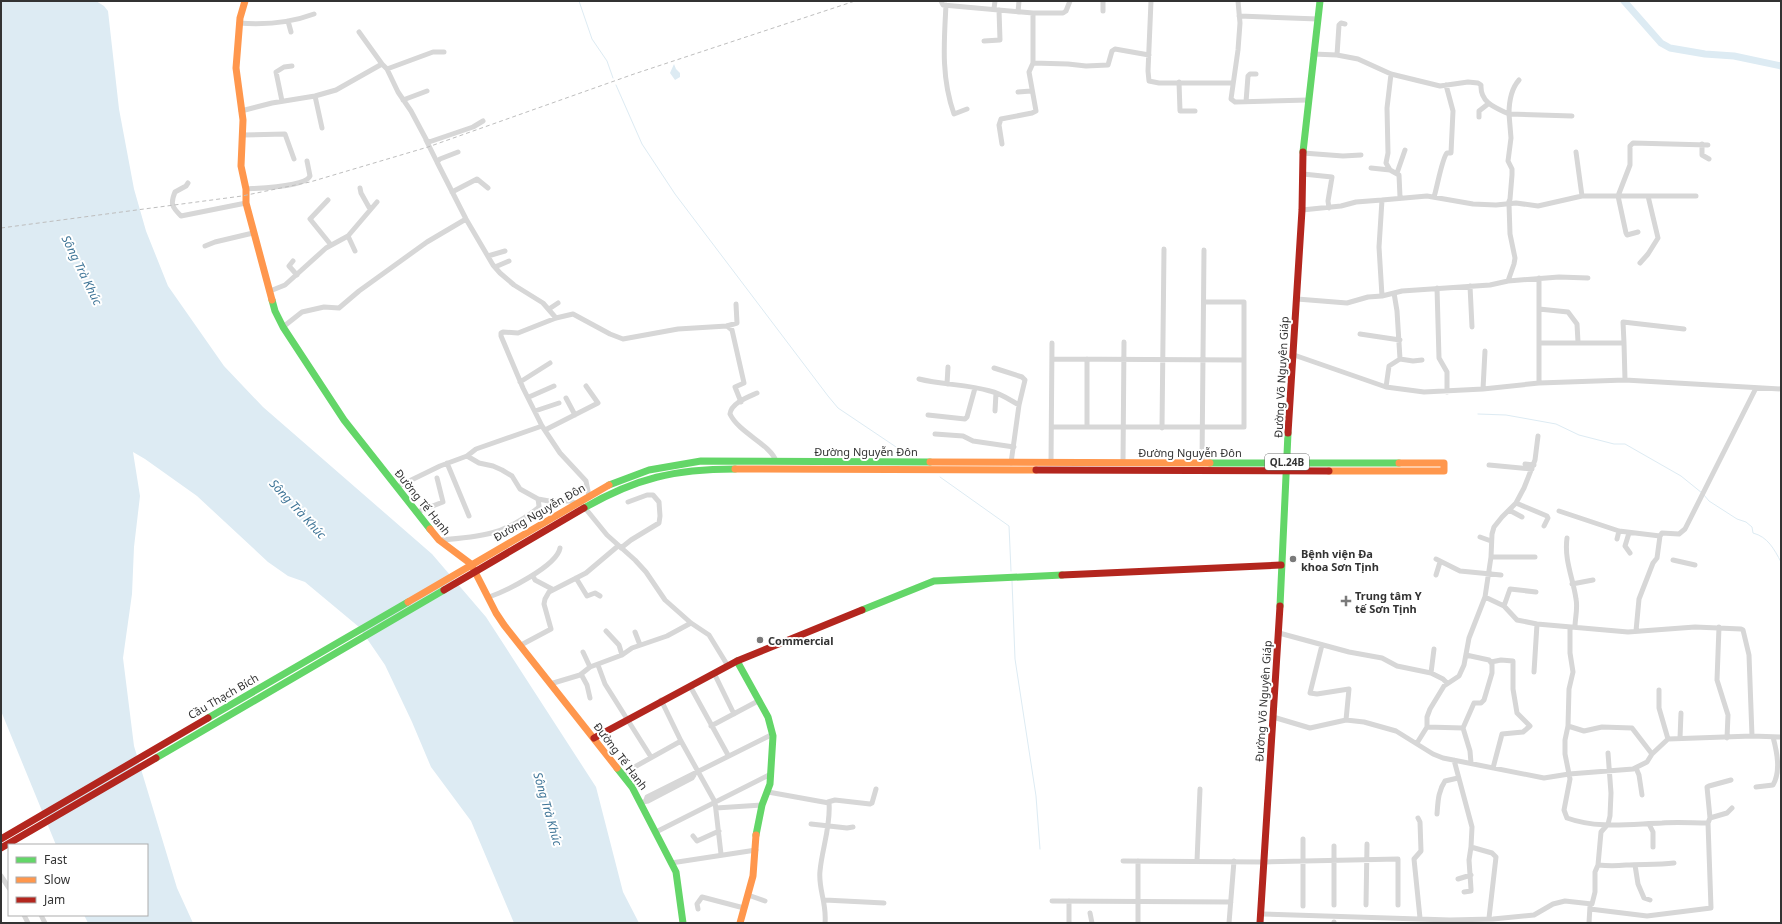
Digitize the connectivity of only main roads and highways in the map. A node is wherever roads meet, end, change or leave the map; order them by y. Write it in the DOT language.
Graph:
graph roads {
  1 [pos="245,1"];
  2 [pos="1320,1"];
  3 [pos="1202,463"];
  4 [pos="1287,463"];
  5 [pos="883,466"];
  6 [pos="1123,467"];
  7 [pos="1202,471"];
  8 [pos="1286,471"];
  9 [pos="576,504"];
  10 [pos="582,509"];
  11 [pos="1281,565"];
  12 [pos="473,568"];
  13 [pos="457,577"];
  14 [pos="737,661"];
  15 [pos="594,738"];
  16 [pos="2,838"];
  17 [pos="4,846"];
  18 [pos="683,923"];
  19 [pos="740,923"];
  20 [pos="1260,923"];
  1 -- 12 [label="main road, Đường Tế Hanh"];
  2 -- 4 [label="main road, Đường Võ Nguyên Giáp / QL.24B"];
  3 -- 4 [label="main road, Đường Nguyễn Đôn"];
  3 -- 6 [label="main road, Đường Nguyễn Đôn"];
  3 -- 7 [label="main road"];
  4 -- 8 [label="main road, Đường Võ Nguyên Giáp / QL.24B"];
  4 -- 8 [label="main road, Đường Nguyễn Đôn"];
  5 -- 6 [label="main road, Đường Nguyễn Đôn"];
  5 -- 9 [label="main road, Đường Nguyễn Đôn"];
  5 -- 10 [label="main road, Đường Nguyễn Đôn"];
  6 -- 7 [label="main road, Đường Nguyễn Đôn"];
  7 -- 8 [label="main road, Đường Nguyễn Đôn"];
  8 -- 11 [label="main road, Đường Võ Nguyên Giáp / QL.24B"];
  9 -- 10 [label="main road"];
  9 -- 12 [label="main road, Đường Nguyễn Đôn"];
  10 -- 12 [label="main road, Đường Nguyễn Đôn"];
  11 -- 14 [label="main road"];
  11 -- 20 [label="main road, Đường Võ Nguyên Giáp / QL.24B"];
  12 -- 13 [label="main road"];
  12 -- 15 [label="main road, Đường Tế Hanh"];
  13 -- 16 [label="main road, Cầu Thạch Bích"];
  13 -- 17 [label="main road, Cầu Thạch Bích"];
  14 -- 15 [label="main road"];
  14 -- 19 [label="main road"];
  15 -- 18 [label="main road, Đường Tế Hanh"];
}
